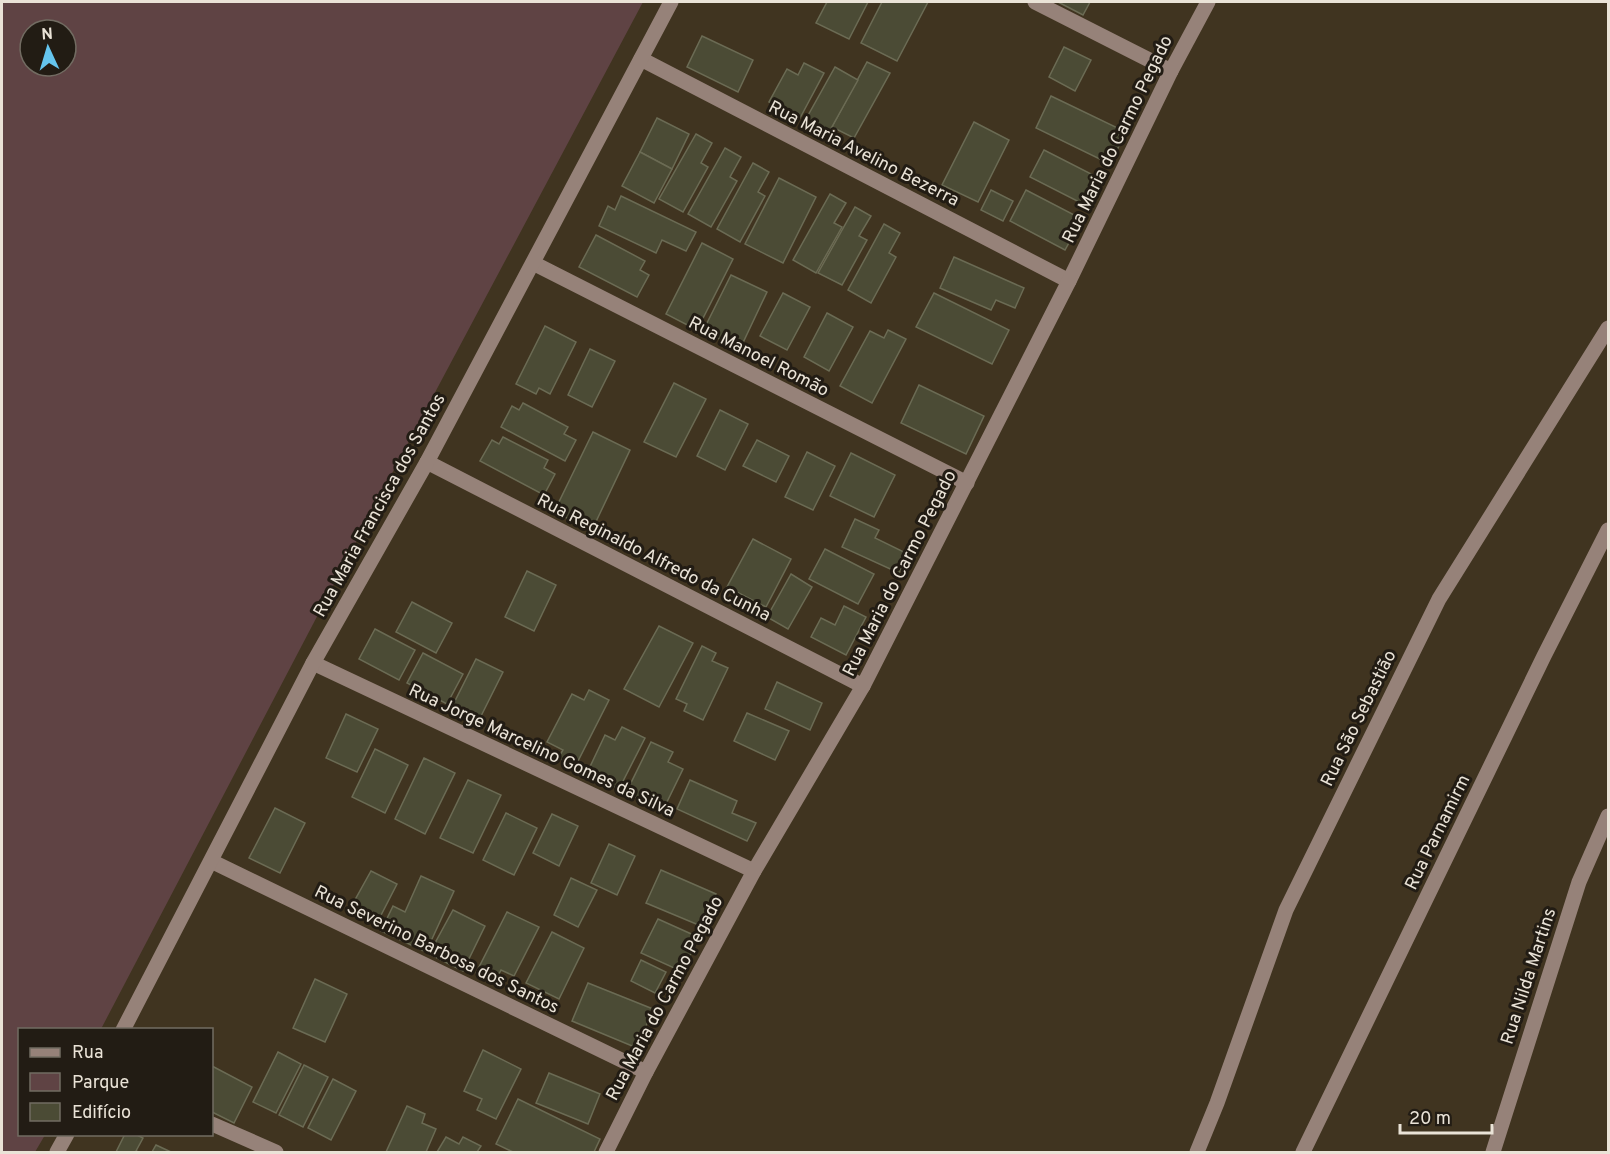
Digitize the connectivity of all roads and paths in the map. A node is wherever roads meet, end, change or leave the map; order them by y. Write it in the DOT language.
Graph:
graph roads {
  1 [pos="671,2"];
  2 [pos="1035,2"];
  3 [pos="1208,2"];
  4 [pos="640,59"];
  5 [pos="1171,71"];
  6 [pos="532,263"];
  7 [pos="1069,281"];
  8 [pos="1608,328"];
  9 [pos="427,462"];
  10 [pos="967,483"];
  11 [pos="1608,530"];
  12 [pos="313,663"];
  13 [pos="863,686"];
  14 [pos="1608,816"];
  15 [pos="211,861"];
  16 [pos="754,871"];
  17 [pos="124,1028"];
  18 [pos="646,1072"];
  19 [pos="213,1124"];
  20 [pos="66,1136"];
  21 [pos="57,1152"];
  22 [pos="276,1152"];
  23 [pos="606,1152"];
  24 [pos="1197,1152"];
  25 [pos="1303,1152"];
  26 [pos="1493,1152"];
  1 -- 4 [label="street, Rua Maria Francisca dos Santos"];
  2 -- 5 [label="street"];
  3 -- 5 [label="street, Rua Maria do Carmo Pegado"];
  4 -- 6 [label="street, Rua Maria Francisca dos Santos"];
  4 -- 7 [label="street, Rua Maria Avelino Bezerra"];
  5 -- 7 [label="street, Rua Maria do Carmo Pegado"];
  6 -- 9 [label="street, Rua Maria Francisca dos Santos"];
  6 -- 10 [label="street, Rua Manoel Romão"];
  7 -- 10 [label="street, Rua Maria do Carmo Pegado"];
  8 -- 24 [label="street, Rua São Sebastião"];
  9 -- 12 [label="street, Rua Maria Francisca dos Santos"];
  9 -- 13 [label="street, Rua Reginaldo Alfredo da Cunha"];
  10 -- 13 [label="street, Rua Maria do Carmo Pegado"];
  11 -- 25 [label="street, Rua Parnamirm"];
  12 -- 15 [label="street, Rua Maria Francisca dos Santos"];
  12 -- 16 [label="street, Rua Jorge Marcelino Gomes da Silva"];
  13 -- 16 [label="street, Rua Maria do Carmo Pegado"];
  14 -- 26 [label="street, Rua Nilda Martins"];
  15 -- 17 [label="street, Rua Maria Francisca dos Santos"];
  15 -- 18 [label="street, Rua Severino Barbosa dos Santos"];
  16 -- 18 [label="street, Rua Maria do Carmo Pegado"];
  18 -- 23 [label="street, Rua Maria do Carmo Pegado"];
  19 -- 22 [label="street"];
  20 -- 21 [label="street"];
}
